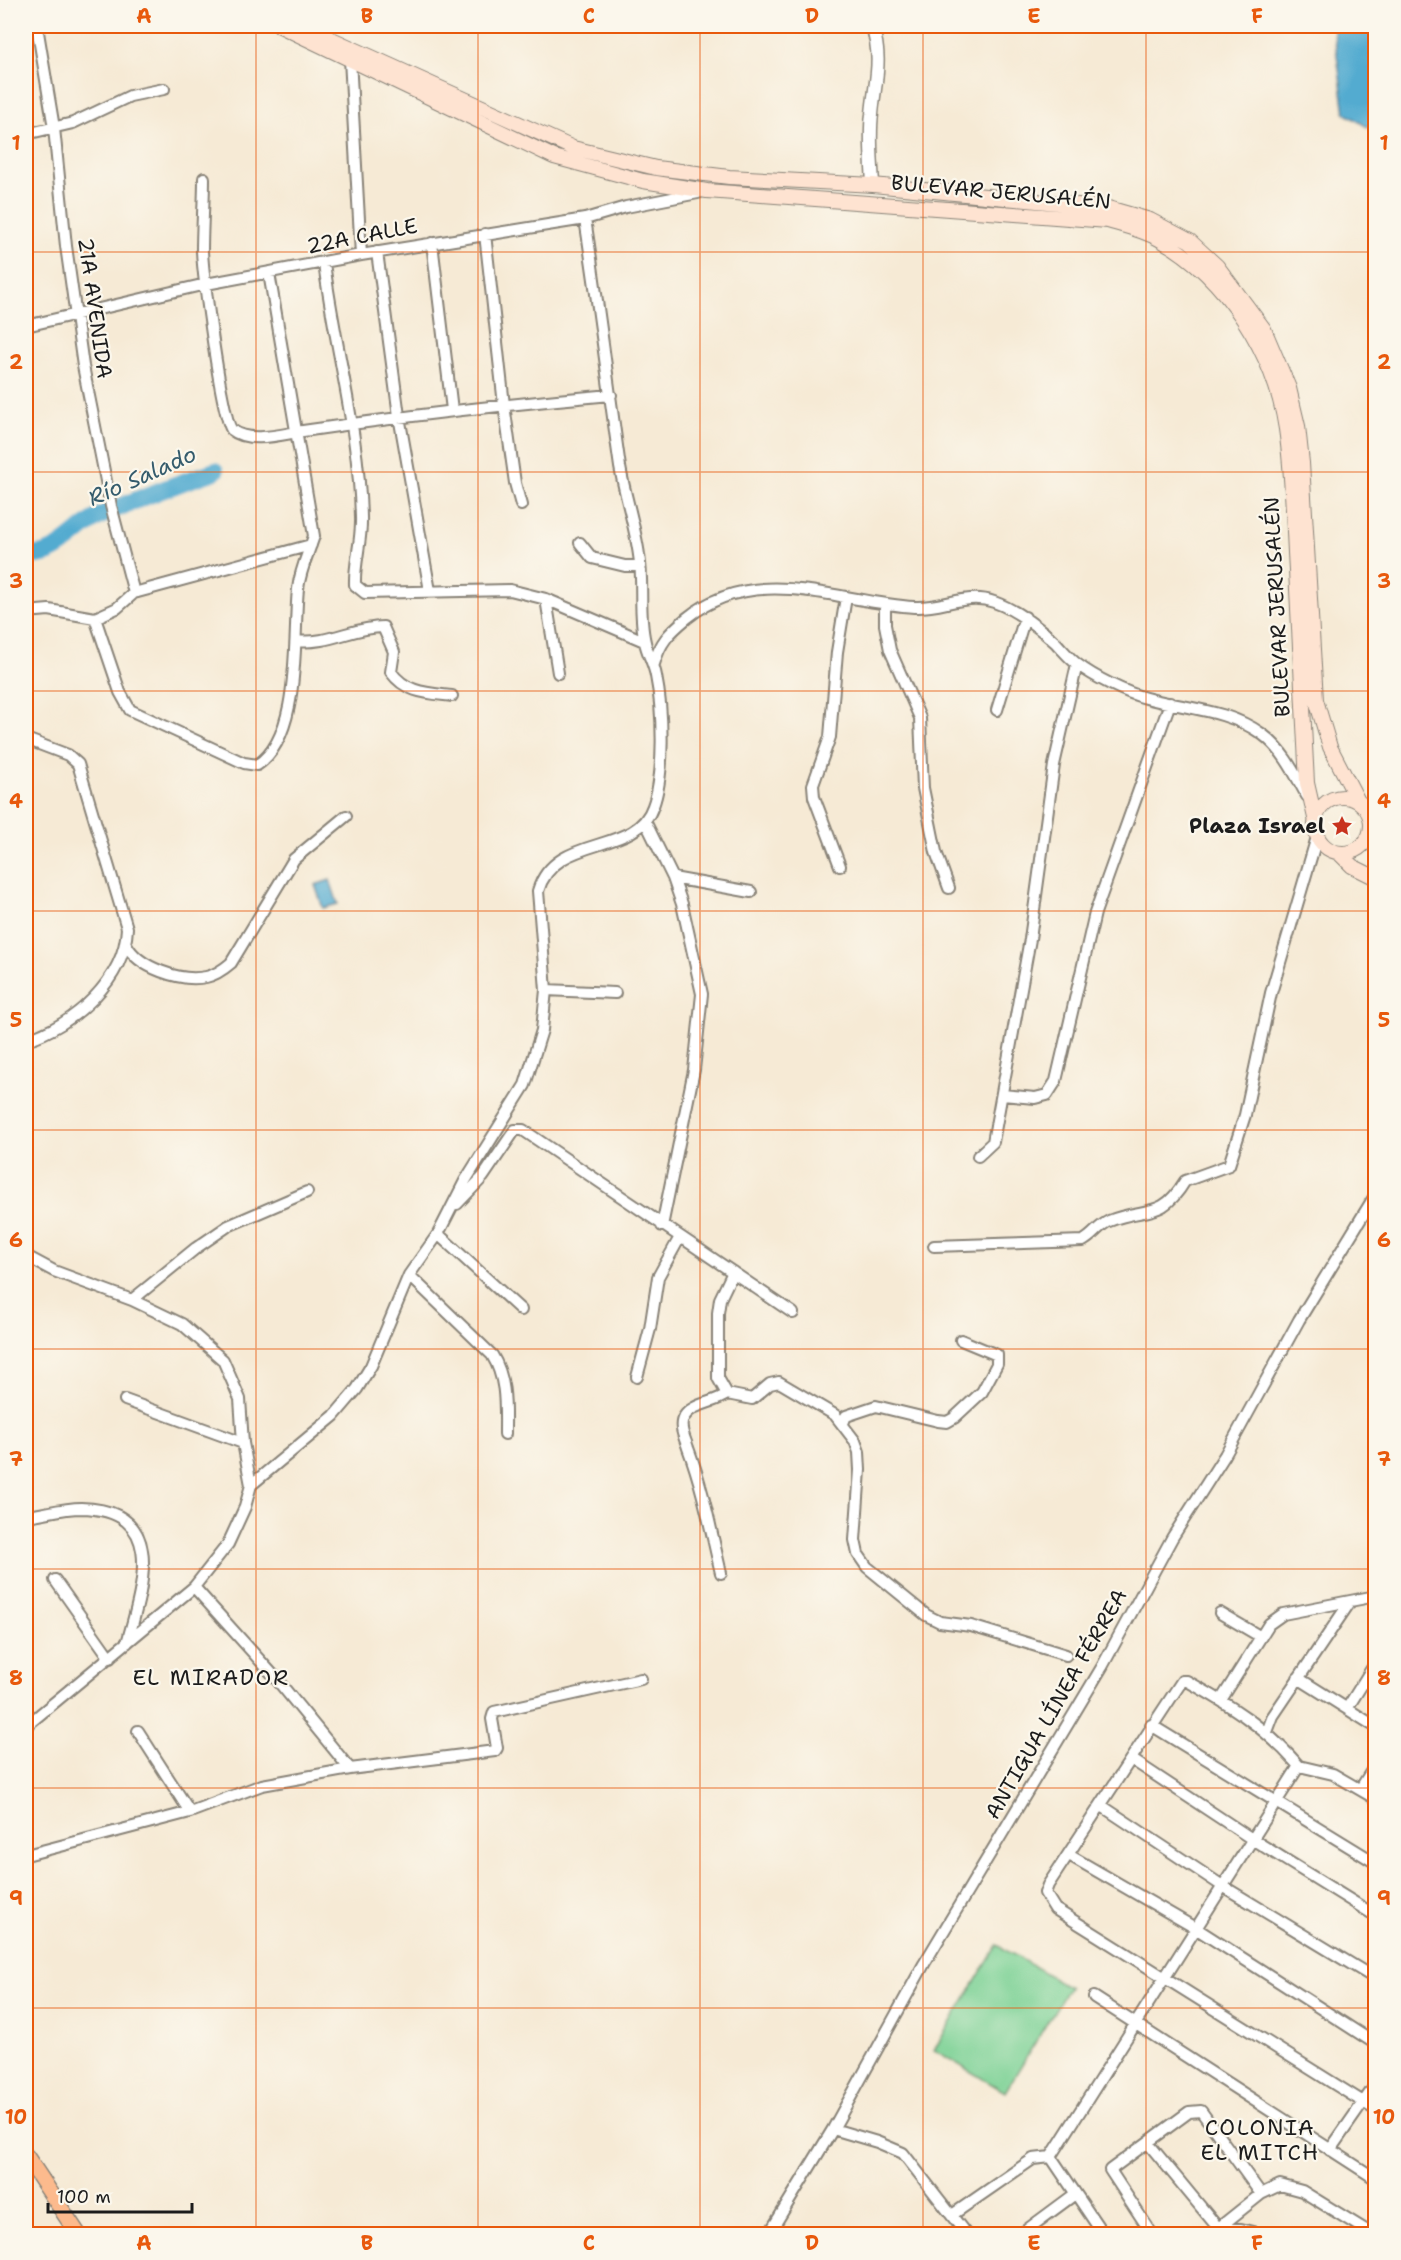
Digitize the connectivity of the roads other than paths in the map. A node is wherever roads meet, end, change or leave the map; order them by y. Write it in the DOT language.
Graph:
graph roads {
  1 [pos="38,26"];
  2 [pos="280,26"];
  3 [pos="303,26"];
  4 [pos="872,26"];
  5 [pos="350,59"];
  6 [pos="164,89"];
  7 [pos="54,128"];
  8 [pos="26,134"];
  9 [pos="204,178"];
  10 [pos="873,185"];
  11 [pos="707,191"];
  12 [pos="585,219"];
  13 [pos="485,234"];
  14 [pos="432,243"];
  15 [pos="377,252"];
  16 [pos="362,255"];
  17 [pos="324,263"];
  18 [pos="269,273"];
  19 [pos="206,284"];
  20 [pos="76,316"];
  21 [pos="26,326"];
  22 [pos="611,395"];
  23 [pos="504,405"];
  24 [pos="452,410"];
  25 [pos="399,416"];
  26 [pos="353,423"];
  27 [pos="297,432"];
  28 [pos="521,505"];
  29 [pos="580,543"];
  30 [pos="311,545"];
  31 [pos="640,566"];
  32 [pos="430,591"];
  33 [pos="134,593"];
  34 [pos="846,597"];
  35 [pos="546,599"];
  36 [pos="885,605"];
  37 [pos="26,612"];
  38 [pos="1025,617"];
  39 [pos="95,618"];
  40 [pos="297,641"];
  41 [pos="645,641"];
  42 [pos="1077,664"];
  43 [pos="654,665"];
  44 [pos="558,673"];
  45 [pos="452,696"];
  46 [pos="1170,703"];
  47 [pos="997,710"];
  48 [pos="26,736"];
  49 [pos="1309,799"];
  50 [pos="1358,801"];
  51 [pos="346,816"];
  52 [pos="1315,818"];
  53 [pos="645,821"];
  54 [pos="1373,826"];
  55 [pos="1317,837"];
  56 [pos="1339,853"];
  57 [pos="840,866"];
  58 [pos="673,878"];
  59 [pos="1376,878"];
  60 [pos="949,888"];
  61 [pos="750,892"];
  62 [pos="126,944"];
  63 [pos="546,990"];
  64 [pos="615,993"];
  65 [pos="26,1040"];
  66 [pos="1002,1095"];
  67 [pos="978,1156"];
  68 [pos="307,1192"];
  69 [pos="1376,1194"];
  70 [pos="447,1216"];
  71 [pos="662,1226"];
  72 [pos="438,1234"];
  73 [pos="680,1237"];
  74 [pos="934,1246"];
  75 [pos="26,1257"];
  76 [pos="733,1272"];
  77 [pos="410,1275"];
  78 [pos="132,1300"];
  79 [pos="521,1310"];
  80 [pos="793,1313"];
  81 [pos="961,1340"];
  82 [pos="637,1377"];
  83 [pos="727,1394"];
  84 [pos="125,1400"];
  85 [pos="843,1423"];
  86 [pos="505,1434"];
  87 [pos="243,1443"];
  88 [pos="251,1485"];
  89 [pos="26,1516"];
  90 [pos="721,1573"];
  91 [pos="55,1580"];
  92 [pos="194,1587"];
  93 [pos="1376,1596"];
  94 [pos="1350,1602"];
  95 [pos="1220,1613"];
  96 [pos="1261,1637"];
  97 [pos="127,1643"];
  98 [pos="1066,1655"];
  99 [pos="110,1658"];
  100 [pos="1376,1662"];
  101 [pos="1299,1678"];
  102 [pos="641,1679"];
  103 [pos="1221,1700"];
  104 [pos="1347,1707"];
  105 [pos="1151,1725"];
  106 [pos="26,1726"];
  107 [pos="1376,1727"];
  108 [pos="138,1731"];
  109 [pos="1267,1732"];
  110 [pos="1131,1759"];
  111 [pos="1376,1764"];
  112 [pos="1299,1766"];
  113 [pos="350,1769"];
  114 [pos="1360,1788"];
  115 [pos="1376,1799"];
  116 [pos="1276,1801"];
  117 [pos="1102,1806"];
  118 [pos="190,1812"];
  119 [pos="1252,1839"];
  120 [pos="30,1854"];
  121 [pos="1069,1855"];
  122 [pos="1376,1863"];
  123 [pos="1221,1885"];
  124 [pos="1376,1916"];
  125 [pos="1197,1929"];
  126 [pos="1163,1979"];
  127 [pos="1376,1979"];
  128 [pos="1094,1997"];
  129 [pos="1136,2025"];
  130 [pos="1376,2044"];
  131 [pos="1376,2085"];
  132 [pos="1364,2103"];
  133 [pos="1376,2110"];
  134 [pos="833,2129"];
  135 [pos="1148,2143"];
  136 [pos="1330,2150"];
  137 [pos="26,2156"];
  138 [pos="1051,2157"];
  139 [pos="26,2173"];
  140 [pos="1376,2179"];
  141 [pos="1075,2194"];
  142 [pos="1261,2194"];
  143 [pos="951,2215"];
  144 [pos="1215,2232"];
  145 [pos="66,2235"];
  146 [pos="78,2235"];
  147 [pos="769,2235"];
  148 [pos="966,2235"];
  149 [pos="1021,2235"];
  150 [pos="1103,2235"];
  151 [pos="1152,2235"];
  152 [pos="1260,2235"];
  153 [pos="1372,2235"];
  1 -- 7 [label="street, 21A AVENIDA"];
  2 -- 5 [label="main road, BULEVAR JERUSALÉN"];
  3 -- 10 [label="main road, BULEVAR JERUSALÉN"];
  4 -- 10 [label="street"];
  5 -- 11 [label="main road, BULEVAR JERUSALÉN"];
  5 -- 16 [label="street"];
  6 -- 7 [label="street"];
  7 -- 8 [label="street"];
  7 -- 20 [label="street, 21A AVENIDA"];
  9 -- 19 [label="street"];
  10 -- 50 [label="main road, BULEVAR JERUSALÉN"];
  11 -- 12 [label="street, 22A CALLE"];
  11 -- 49 [label="main road, BULEVAR JERUSALÉN"];
  12 -- 13 [label="street, 22A CALLE"];
  12 -- 22 [label="street"];
  13 -- 14 [label="street, 22A CALLE"];
  13 -- 23 [label="street"];
  14 -- 15 [label="street, 22A CALLE"];
  14 -- 24 [label="street"];
  15 -- 16 [label="street, 22A CALLE"];
  15 -- 25 [label="street"];
  16 -- 17 [label="street, 22A CALLE"];
  17 -- 18 [label="street, 22A CALLE"];
  17 -- 26 [label="street"];
  18 -- 19 [label="street, 22A CALLE"];
  18 -- 27 [label="street"];
  19 -- 20 [label="street, 22A CALLE"];
  19 -- 27 [label="street"];
  20 -- 21 [label="street, 22A CALLE"];
  20 -- 33 [label="street, 21A AVENIDA"];
  22 -- 23 [label="street"];
  22 -- 31 [label="street"];
  23 -- 24 [label="street"];
  23 -- 28 [label="street"];
  24 -- 25 [label="street"];
  25 -- 26 [label="street"];
  25 -- 32 [label="street"];
  26 -- 27 [label="street"];
  26 -- 32 [label="street"];
  27 -- 30 [label="street"];
  29 -- 31 [label="street"];
  30 -- 33 [label="street"];
  30 -- 40 [label="street"];
  31 -- 41 [label="street"];
  32 -- 35 [label="street"];
  33 -- 39 [label="street"];
  34 -- 36 [label="street"];
  34 -- 43 [label="street"];
  34 -- 57 [label="street"];
  35 -- 41 [label="street"];
  35 -- 44 [label="street"];
  36 -- 38 [label="street"];
  36 -- 60 [label="street"];
  37 -- 39 [label="street"];
  38 -- 42 [label="street"];
  38 -- 47 [label="street"];
  39 -- 40 [label="street"];
  40 -- 45 [label="street"];
  41 -- 43 [label="street"];
  42 -- 46 [label="street"];
  42 -- 66 [label="street"];
  43 -- 53 [label="street"];
  46 -- 49 [label="street"];
  46 -- 66 [label="street"];
  48 -- 62 [label="street"];
  49 -- 52 [label="main road, BULEVAR JERUSALÉN"];
  50 -- 52 [label="main road"];
  50 -- 54 [label="main road"];
  51 -- 62 [label="street"];
  52 -- 55 [label="main road"];
  53 -- 58 [label="street"];
  53 -- 63 [label="street"];
  54 -- 56 [label="main road"];
  55 -- 56 [label="main road"];
  55 -- 74 [label="street"];
  56 -- 59 [label="main road"];
  58 -- 61 [label="street"];
  58 -- 71 [label="street"];
  62 -- 65 [label="street"];
  63 -- 64 [label="street"];
  63 -- 70 [label="street"];
  66 -- 67 [label="street"];
  68 -- 78 [label="street"];
  69 -- 134 [label="street, ANTIGUA LÍNEA FÉRREA"];
  70 -- 71 [label="street"];
  70 -- 72 [label="street"];
  71 -- 73 [label="street"];
  72 -- 77 [label="street"];
  72 -- 79 [label="street"];
  73 -- 76 [label="street"];
  73 -- 82 [label="street"];
  75 -- 78 [label="street"];
  76 -- 80 [label="street"];
  76 -- 83 [label="street"];
  77 -- 86 [label="street"];
  77 -- 88 [label="street"];
  78 -- 87 [label="street"];
  81 -- 85 [label="street"];
  83 -- 85 [label="street"];
  83 -- 90 [label="street"];
  84 -- 87 [label="street"];
  85 -- 98 [label="street"];
  87 -- 88 [label="street"];
  88 -- 92 [label="street"];
  89 -- 97 [label="street"];
  91 -- 99 [label="street"];
  92 -- 97 [label="street"];
  92 -- 113 [label="street"];
  93 -- 94 [label="street"];
  94 -- 96 [label="street"];
  94 -- 101 [label="street"];
  95 -- 96 [label="street"];
  96 -- 103 [label="street"];
  97 -- 99 [label="street"];
  99 -- 106 [label="street"];
  100 -- 104 [label="street"];
  101 -- 104 [label="street"];
  101 -- 109 [label="street"];
  102 -- 113 [label="street"];
  103 -- 105 [label="street"];
  103 -- 109 [label="street"];
  104 -- 107 [label="street"];
  105 -- 110 [label="street"];
  105 -- 116 [label="street"];
  108 -- 118 [label="street"];
  109 -- 112 [label="street"];
  110 -- 117 [label="street"];
  110 -- 119 [label="street"];
  111 -- 114 [label="street"];
  112 -- 114 [label="street"];
  112 -- 116 [label="street"];
  113 -- 118 [label="street"];
  114 -- 115 [label="street"];
  116 -- 119 [label="street"];
  116 -- 122 [label="street"];
  117 -- 121 [label="street"];
  117 -- 123 [label="street"];
  118 -- 120 [label="street"];
  119 -- 123 [label="street"];
  119 -- 124 [label="street"];
  121 -- 125 [label="street"];
  121 -- 126 [label="street"];
  123 -- 125 [label="street"];
  123 -- 127 [label="street"];
  125 -- 126 [label="street"];
  125 -- 130 [label="street"];
  126 -- 129 [label="street"];
  126 -- 132 [label="street"];
  128 -- 129 [label="street"];
  129 -- 136 [label="street"];
  129 -- 138 [label="street"];
  131 -- 132 [label="street"];
  132 -- 133 [label="street"];
  132 -- 136 [label="street"];
  134 -- 143 [label="street"];
  134 -- 147 [label="street, ANTIGUA LÍNEA FÉRREA"];
  135 -- 142 [label="street"];
  135 -- 144 [label="street"];
  135 -- 151 [label="street"];
  136 -- 140 [label="street"];
  137 -- 146 [label="main road"];
  138 -- 141 [label="street"];
  138 -- 143 [label="street"];
  139 -- 145 [label="main road"];
  141 -- 149 [label="street"];
  141 -- 150 [label="street"];
  142 -- 144 [label="street"];
  142 -- 153 [label="street"];
  143 -- 148 [label="street"];
  144 -- 152 [label="street"];
}
